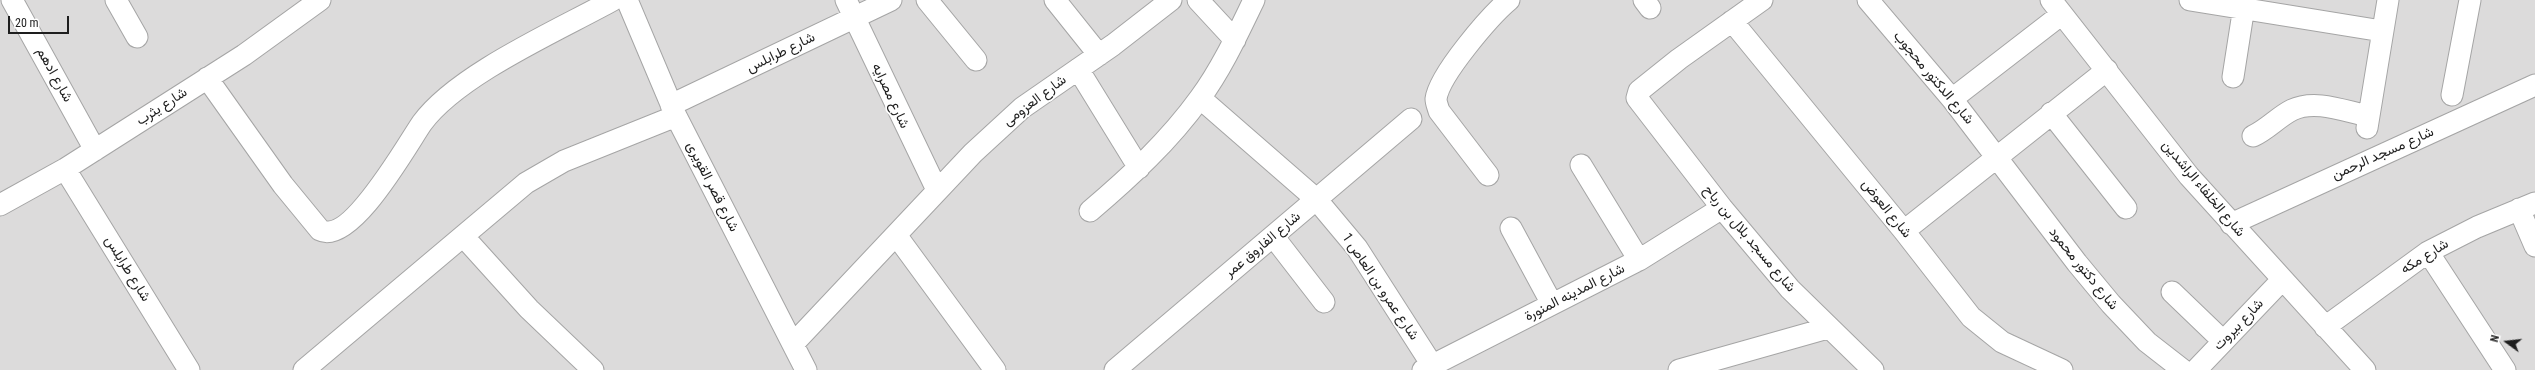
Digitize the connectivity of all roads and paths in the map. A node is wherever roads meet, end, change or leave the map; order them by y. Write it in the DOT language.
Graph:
graph roads {
  1 [pos="12,0"];
  2 [pos="116,0"];
  3 [pos="320,0"];
  4 [pos="624,0"];
  5 [pos="891,0"];
  6 [pos="927,0"];
  7 [pos="1055,0"];
  8 [pos="1171,0"];
  9 [pos="1198,0"];
  10 [pos="1254,0"];
  11 [pos="1509,0"];
  12 [pos="1762,0"];
  13 [pos="1868,0"];
  14 [pos="2190,0"];
  15 [pos="2388,0"];
  16 [pos="2470,0"];
  17 [pos="2244,4"];
  18 [pos="2056,7"];
  19 [pos="849,9"];
  20 [pos="1732,21"];
  21 [pos="2382,31"];
  22 [pos="137,37"];
  23 [pos="1235,40"];
  24 [pos="1099,55"];
  25 [pos="976,60"];
  26 [pos="1078,70"];
  27 [pos="2107,70"];
  28 [pos="2233,77"];
  29 [pos="207,78"];
  30 [pos="2535,85"];
  31 [pos="2452,95"];
  32 [pos="1200,98"];
  33 [pos="1952,99"];
  34 [pos="673,111"];
  35 [pos="2051,113"];
  36 [pos="1411,120"];
  37 [pos="2253,136"];
  38 [pos="95,150"];
  39 [pos="1996,156"];
  40 [pos="1581,165"];
  41 [pos="1139,168"];
  42 [pos="65,169"];
  43 [pos="1488,175"];
  44 [pos="937,190"];
  45 [pos="1316,199"];
  46 [pos="0,206"];
  47 [pos="2527,206"];
  48 [pos="1722,208"];
  49 [pos="2126,208"];
  50 [pos="1090,211"];
  51 [pos="2231,224"];
  52 [pos="1511,228"];
  53 [pos="1904,231"];
  54 [pos="896,234"];
  55 [pos="463,236"];
  56 [pos="1273,236"];
  57 [pos="2535,246"];
  58 [pos="2428,252"];
  59 [pos="1639,260"];
  60 [pos="2282,280"];
  61 [pos="2172,292"];
  62 [pos="1324,302"];
  63 [pos="1552,304"];
  64 [pos="2325,327"];
  65 [pos="1828,328"];
  66 [pos="2223,341"];
  67 [pos="793,344"];
  68 [pos="314,367"];
  69 [pos="1427,368"];
  70 [pos="189,370"];
  71 [pos="593,370"];
  72 [pos="806,370"];
  73 [pos="995,370"];
  74 [pos="1115,370"];
  75 [pos="1679,370"];
  76 [pos="1873,370"];
  77 [pos="2062,370"];
  78 [pos="2183,370"];
  79 [pos="2196,370"];
  80 [pos="2365,370"];
  81 [pos="2505,370"];
  1 -- 38 [label="street, شارع ادهم"];
  2 -- 22 [label="street"];
  3 -- 29 [label="street, شارع يثرب"];
  4 -- 29 [label="street"];
  4 -- 34 [label="street, شارع قصر القويرى"];
  5 -- 19 [label="street, شارع طرابلس"];
  6 -- 25 [label="street"];
  7 -- 24 [label="street"];
  8 -- 24 [label="street, شارع العزومى"];
  9 -- 23 [label="street"];
  10 -- 23 [label="street"];
  11 -- 43 [label="street"];
  12 -- 20 [label="street"];
  13 -- 33 [label="street, شارع الدكتور محجوب"];
  14 -- 17 [label="street"];
  15 -- 21 [label="street"];
  16 -- 31 [label="street"];
  17 -- 21 [label="street"];
  17 -- 28 [label="street"];
  18 -- 27 [label="street, شارع الخلفاء الراشدين"];
  18 -- 33 [label="street"];
  19 -- 34 [label="street, شارع طرابلس"];
  19 -- 44 [label="street, شارع مصرايه"];
  20 -- 48 [label="street, شارع مسجد بلال بن رباح"];
  20 -- 53 [label="street, شارع العوض"];
  21 -- 37 [label="street"];
  23 -- 32 [label="street"];
  24 -- 26 [label="street, شارع العزومى"];
  26 -- 41 [label="street"];
  26 -- 44 [label="street, شارع العزومى"];
  27 -- 35 [label="street"];
  27 -- 51 [label="street, شارع الخلفاء الراشدين"];
  29 -- 38 [label="street, شارع يثرب"];
  30 -- 51 [label="street, شارع مسجد الرحمن"];
  32 -- 41 [label="street"];
  32 -- 45 [label="street, شارع عمرو بن العاص 1"];
  33 -- 39 [label="street, شارع الدكتور محجوب"];
  34 -- 55 [label="street, شارع طرابلس"];
  34 -- 67 [label="street, شارع قصر القويرى"];
  35 -- 39 [label="street"];
  35 -- 49 [label="street"];
  36 -- 45 [label="street, شارع الفاروق عمر"];
  38 -- 42 [label="street, شارع يثرب"];
  39 -- 53 [label="street"];
  39 -- 78 [label="street, شارع دكتور محمود"];
  40 -- 59 [label="street"];
  41 -- 50 [label="street"];
  42 -- 46 [label="street, شارع يثرب"];
  42 -- 70 [label="street, شارع طرابلس"];
  44 -- 54 [label="street, شارع العزومى"];
  45 -- 56 [label="street, شارع الفاروق عمر"];
  45 -- 69 [label="street, شارع عمرو بن العاص 1"];
  47 -- 57 [label="street"];
  47 -- 58 [label="street, شارع مكه"];
  48 -- 59 [label="street, شارع المدينه المنورة"];
  48 -- 65 [label="street, شارع مسجد بلال بن رباح"];
  51 -- 60 [label="street, شارع الخلفاء الراشدين"];
  52 -- 63 [label="street"];
  53 -- 77 [label="street, شارع العوض"];
  54 -- 67 [label="street, شارع العزومى"];
  54 -- 73 [label="street"];
  55 -- 68 [label="street, شارع طرابلس"];
  55 -- 71 [label="street"];
  56 -- 62 [label="street"];
  56 -- 74 [label="street, شارع الفاروق عمر"];
  58 -- 64 [label="street, شارع مكه"];
  58 -- 81 [label="street"];
  59 -- 63 [label="street, شارع المدينه المنورة"];
  60 -- 64 [label="street, شارع الخلفاء الراشدين"];
  60 -- 66 [label="street, شارع بيروت"];
  61 -- 66 [label="street"];
  63 -- 69 [label="street, شارع المدينه المنورة"];
  64 -- 80 [label="street, شارع الخلفاء الراشدين"];
  65 -- 75 [label="street"];
  65 -- 76 [label="street, شارع مسجد بلال بن رباح"];
  66 -- 79 [label="street, شارع بيروت"];
  67 -- 72 [label="street, شارع قصر القويرى"];
}
